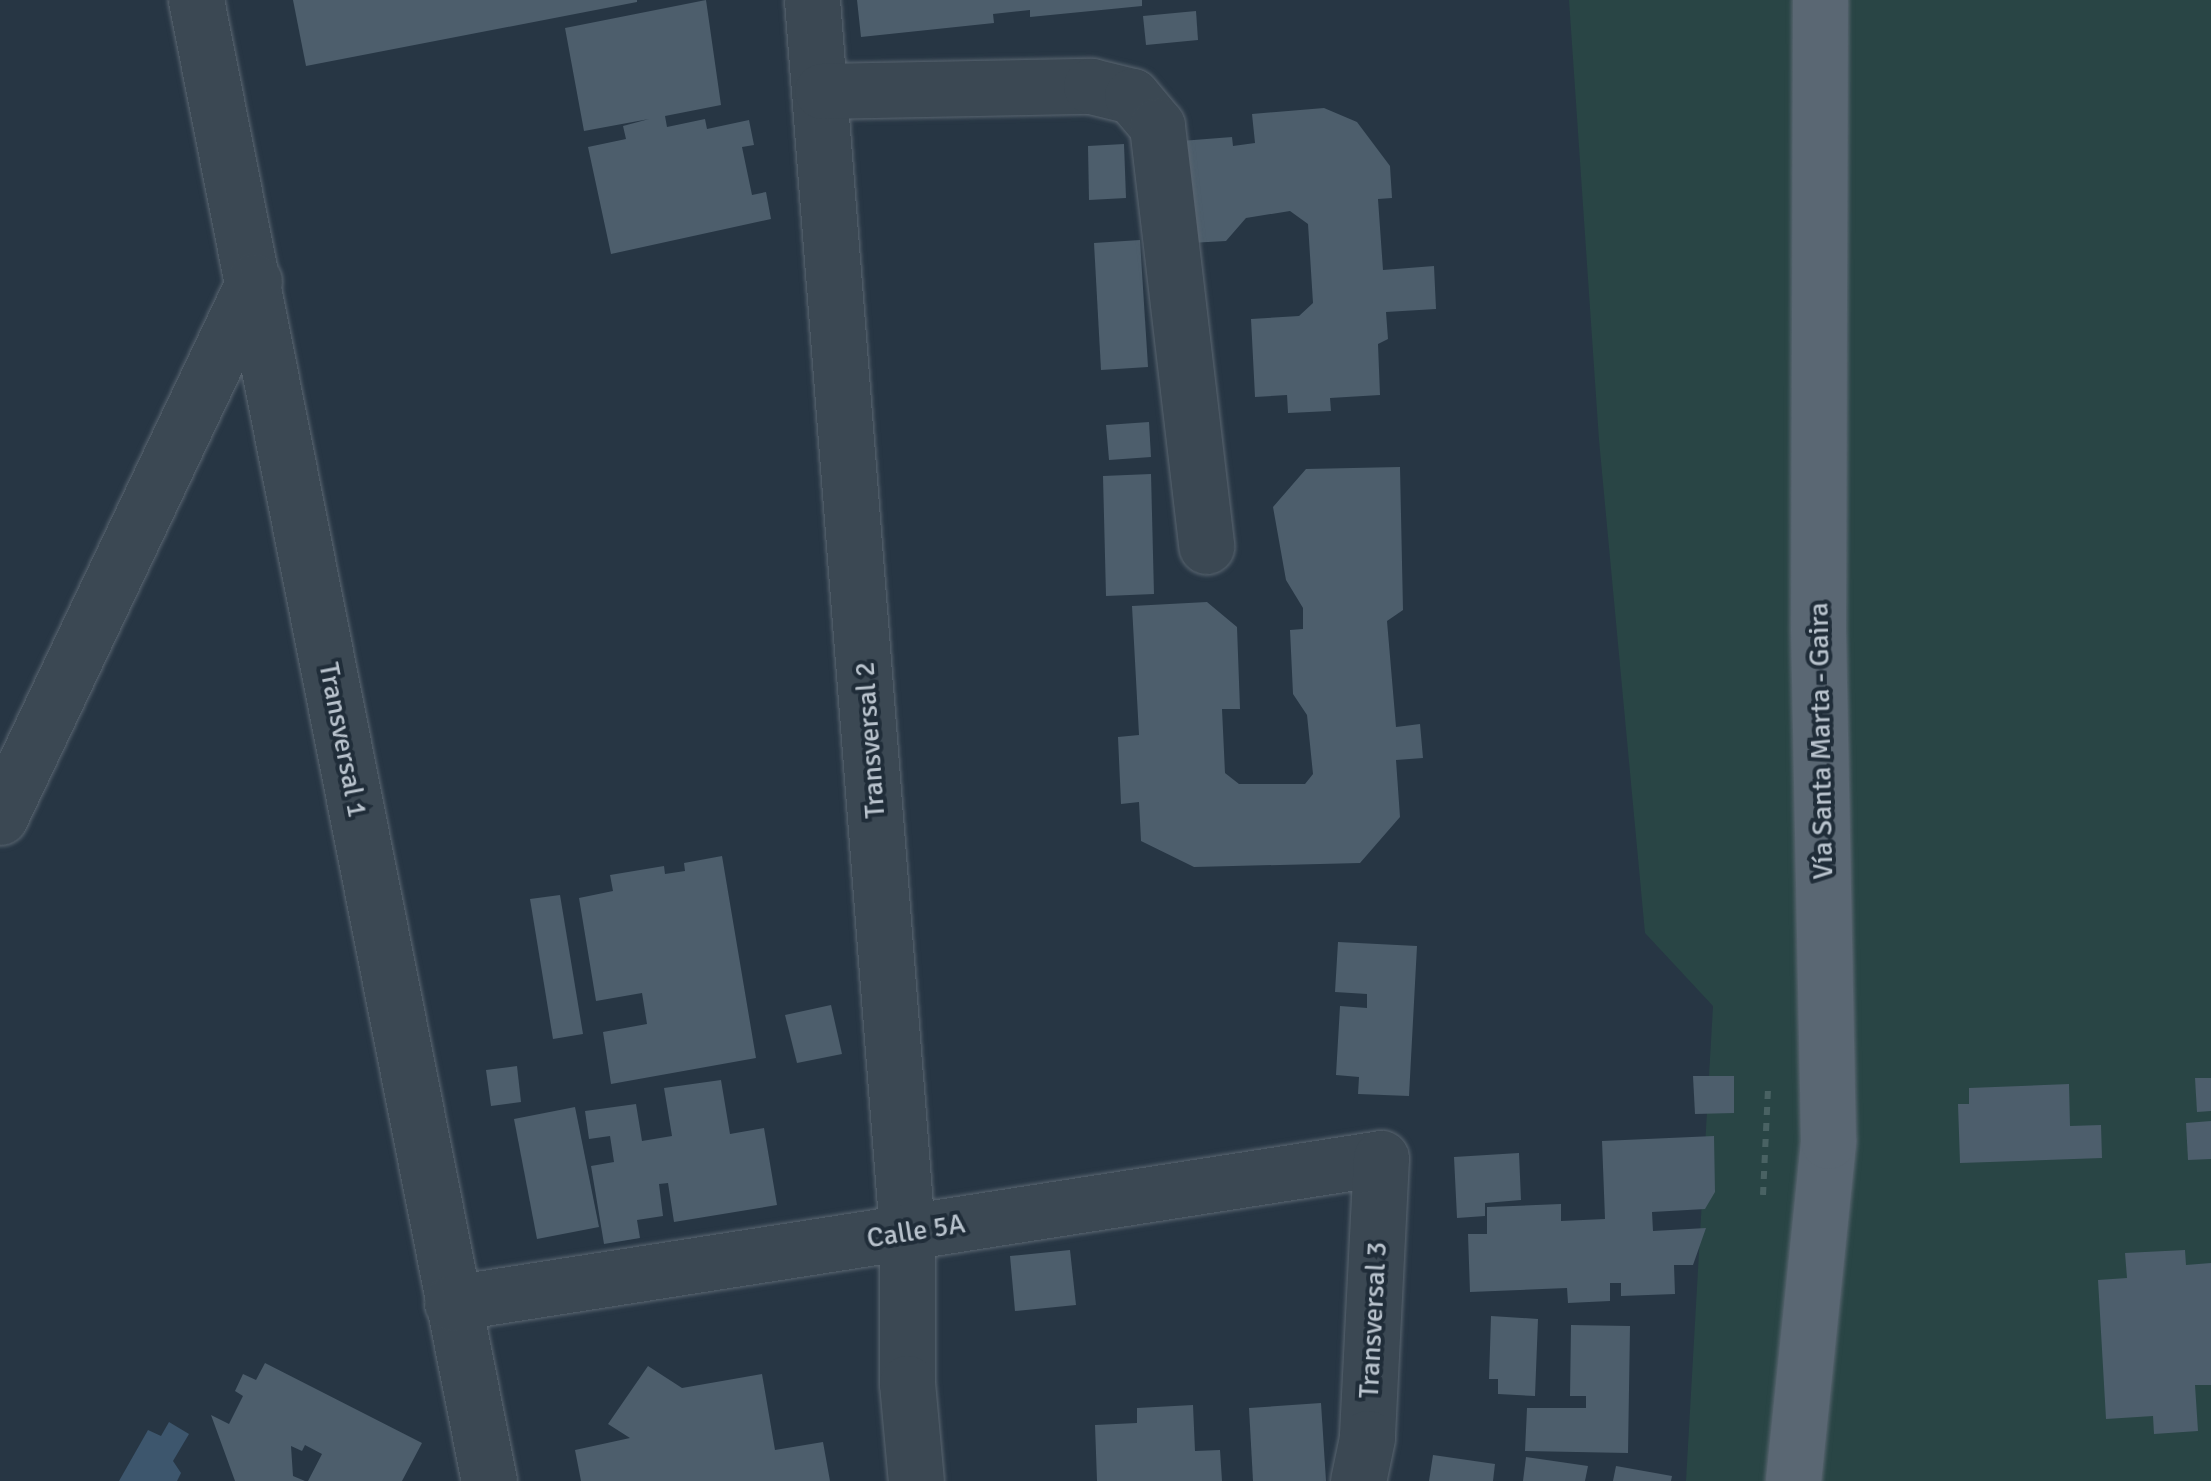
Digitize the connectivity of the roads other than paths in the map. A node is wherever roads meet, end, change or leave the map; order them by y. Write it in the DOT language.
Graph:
graph roads {
  1 [pos="196,0"];
  2 [pos="812,0"];
  3 [pos="1820,0"];
  4 [pos="822,91"];
  5 [pos="254,281"];
  6 [pos="1206,546"];
  7 [pos="0,817"];
  8 [pos="1381,1158"];
  9 [pos="906,1232"];
  10 [pos="452,1303"];
  11 [pos="489,1481"];
  12 [pos="916,1481"];
  13 [pos="1358,1481"];
  14 [pos="1793,1481"];
  1 -- 5 [label="street, Transversal 1"];
  2 -- 4 [label="street, Transversal 2"];
  3 -- 14 [label="main road, Vía Santa Marta - Gaira"];
  4 -- 6 [label="street"];
  4 -- 9 [label="street, Transversal 2"];
  5 -- 7 [label="street"];
  5 -- 10 [label="street, Transversal 1"];
  8 -- 9 [label="street, Calle 5A"];
  8 -- 13 [label="street, Transversal 3"];
  9 -- 10 [label="street, Calle 5A"];
  9 -- 12 [label="street, Transversal 2"];
  10 -- 11 [label="street, Transversal 1"];
}
